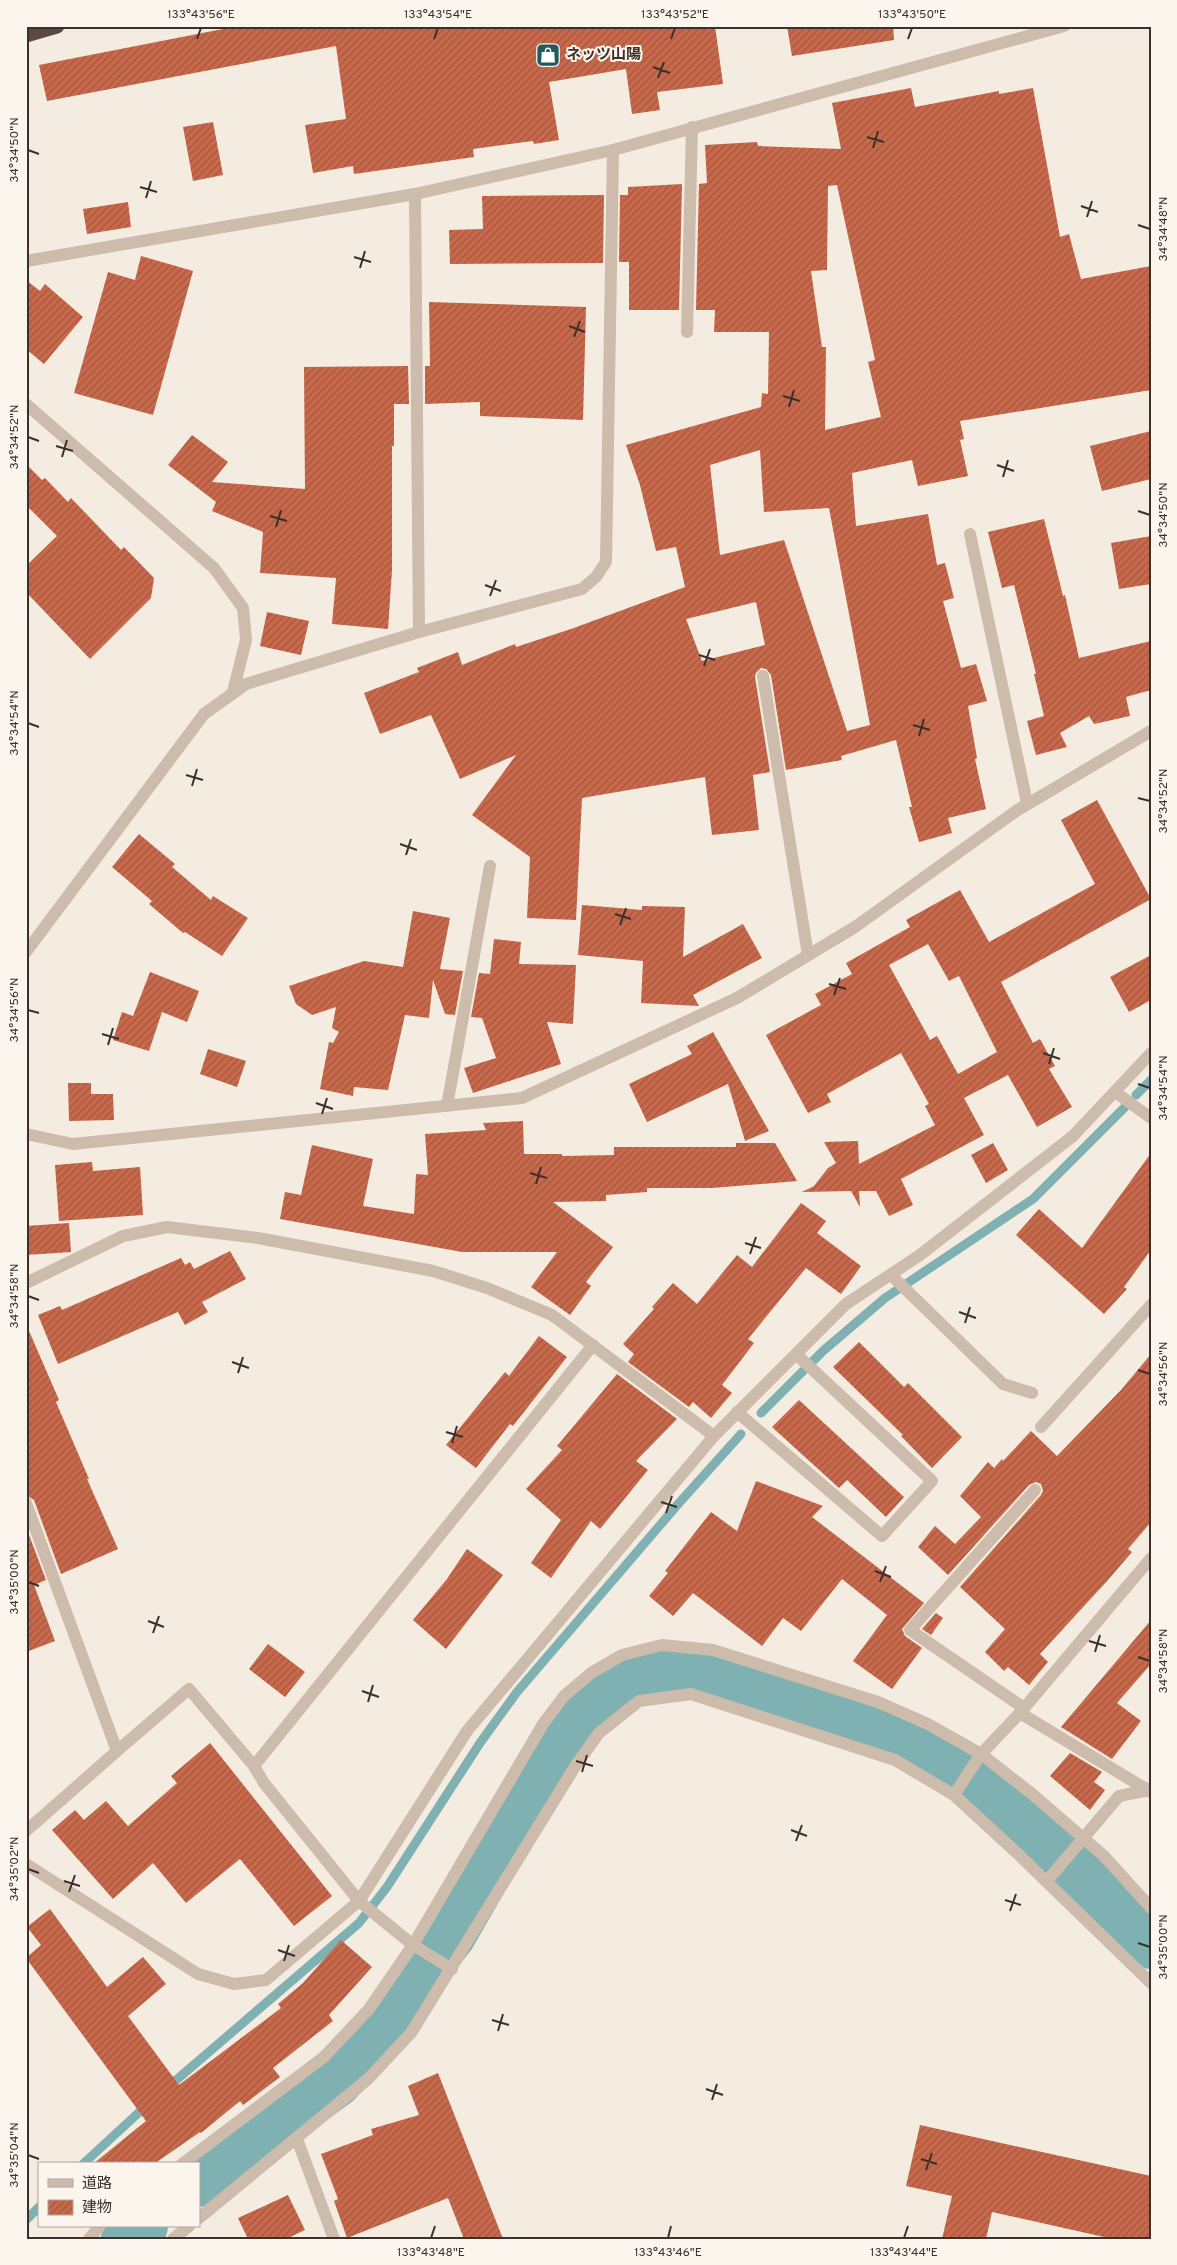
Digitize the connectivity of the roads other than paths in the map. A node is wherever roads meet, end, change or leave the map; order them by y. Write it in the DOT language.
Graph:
graph roads {
  1 [pos="57,26"];
  2 [pos="1062,27"];
  3 [pos="26,35"];
  4 [pos="692,127"];
  5 [pos="613,150"];
  6 [pos="415,194"];
  7 [pos="26,261"];
  8 [pos="687,332"];
  9 [pos="26,404"];
  10 [pos="970,534"];
  11 [pos="419,632"];
  12 [pos="764,676"];
  13 [pos="234,692"];
  14 [pos="1151,731"];
  15 [pos="1028,803"];
  16 [pos="490,866"];
  17 [pos="26,952"];
  18 [pos="808,955"];
  19 [pos="1151,1053"];
  20 [pos="1114,1092"];
  21 [pos="447,1106"];
  22 [pos="1151,1118"];
  23 [pos="26,1134"];
  24 [pos="895,1278"];
  25 [pos="26,1283"];
  26 [pos="1151,1305"];
  27 [pos="593,1346"];
  28 [pos="804,1362"];
  29 [pos="1032,1393"];
  30 [pos="737,1412"];
  31 [pos="1041,1427"];
  32 [pos="714,1436"];
  33 [pos="1035,1490"];
  34 [pos="26,1503"];
  35 [pos="1151,1558"];
  36 [pos="1022,1710"];
  37 [pos="117,1751"];
  38 [pos="981,1754"];
  39 [pos="254,1766"];
  40 [pos="1150,1790"];
  41 [pos="956,1792"];
  42 [pos="26,1831"];
  43 [pos="1083,1838"];
  44 [pos="26,1864"];
  45 [pos="1047,1881"];
  46 [pos="366,1906"];
  47 [pos="1151,1908"];
  48 [pos="416,1947"];
  49 [pos="447,1966"];
  50 [pos="1151,1983"];
  51 [pos="297,2139"];
  52 [pos="185,2162"];
  53 [pos="200,2217"];
  54 [pos="98,2228"];
  55 [pos="187,2228"];
  56 [pos="89,2239"];
  57 [pos="173,2239"];
  58 [pos="334,2239"];
  1 -- 3 [label="highway"];
  2 -- 4 [label="street"];
  4 -- 5 [label="street"];
  4 -- 8 [label="street"];
  5 -- 6 [label="street"];
  5 -- 11 [label="street"];
  6 -- 7 [label="street"];
  6 -- 11 [label="street"];
  9 -- 13 [label="street"];
  10 -- 15 [label="street"];
  11 -- 13 [label="street"];
  12 -- 18 [label="street"];
  13 -- 17 [label="street"];
  14 -- 15 [label="street"];
  15 -- 18 [label="street"];
  16 -- 21 [label="street"];
  18 -- 21 [label="street"];
  19 -- 20 [label="street"];
  20 -- 22 [label="street"];
  20 -- 24 [label="street"];
  21 -- 23 [label="street"];
  24 -- 28 [label="street"];
  24 -- 29 [label="street"];
  25 -- 27 [label="street"];
  26 -- 31 [label="street"];
  27 -- 32 [label="street"];
  27 -- 39 [label="street"];
  28 -- 30 [label="street"];
  28 -- 30 [label="street"];
  30 -- 32 [label="street"];
  32 -- 46 [label="street"];
  33 -- 36 [label="street"];
  34 -- 37 [label="street"];
  35 -- 36 [label="street"];
  36 -- 38 [label="street"];
  36 -- 40 [label="street"];
  37 -- 39 [label="street"];
  37 -- 42 [label="street"];
  38 -- 41 [label="street"];
  38 -- 43 [label="street"];
  38 -- 48 [label="street"];
  39 -- 46 [label="street"];
  40 -- 43 [label="street"];
  41 -- 45 [label="street"];
  41 -- 49 [label="street"];
  43 -- 45 [label="street"];
  43 -- 47 [label="street"];
  44 -- 46 [label="street"];
  45 -- 50 [label="street"];
  46 -- 48 [label="street"];
  48 -- 49 [label="street"];
  48 -- 52 [label="street"];
  49 -- 51 [label="street"];
  51 -- 53 [label="street"];
  51 -- 58 [label="street"];
  54 -- 56 [label="street"];
  55 -- 57 [label="street"];
}
